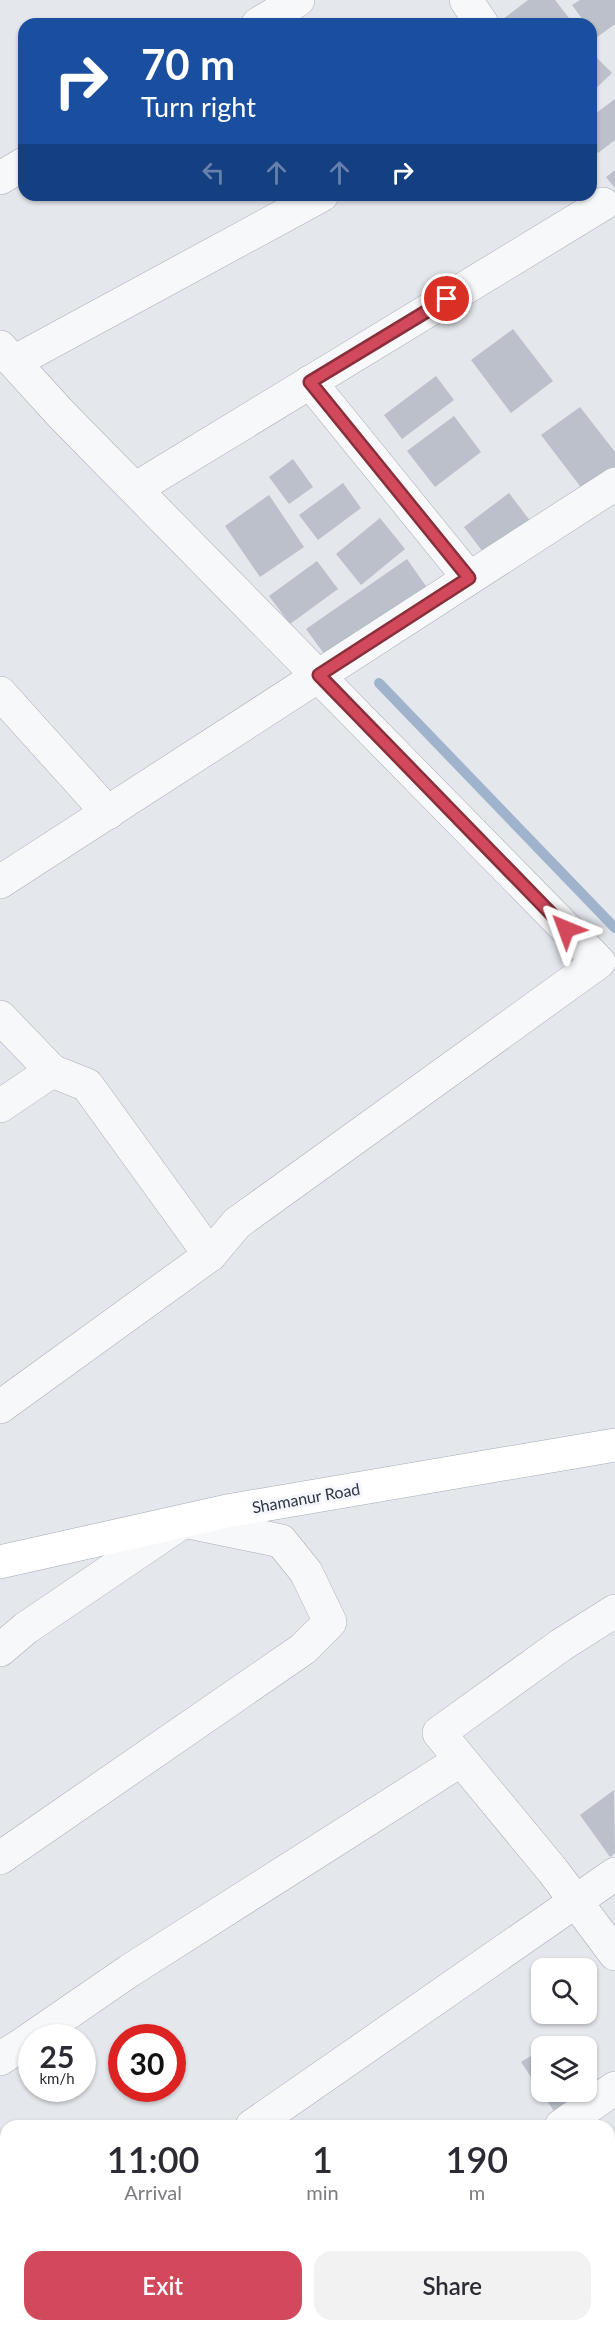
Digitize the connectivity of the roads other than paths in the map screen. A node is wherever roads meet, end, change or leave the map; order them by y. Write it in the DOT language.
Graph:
graph roads {
  1 [pos="298,0"];
  2 [pos="466,0"];
  3 [pos="268,18"];
  4 [pos="478,18"];
  5 [pos="18,168"];
  6 [pos="0,178"];
  7 [pos="310,201"];
  8 [pos="603,204"];
  9 [pos="7,354"];
  10 [pos="310,382"];
  11 [pos="615,484"];
  12 [pos="135,489"];
  13 [pos="469,578"];
  14 [pos="319,675"];
  15 [pos="0,693"];
  16 [pos="108,813"];
  17 [pos="0,882"];
  18 [pos="0,1017"];
  19 [pos="52,1071"];
  20 [pos="0,1106"];
  21 [pos="210,1255"];
  22 [pos="0,1407"];
  23 [pos="615,1445"];
  24 [pos="184,1521"];
  25 [pos="0,1562"];
  26 [pos="615,1611"];
  27 [pos="0,1650"];
  28 [pos="461,1760"];
  29 [pos="0,1858"];
  30 [pos="615,1874"];
  31 [pos="576,1901"];
  32 [pos="615,1954"];
  33 [pos="51,2024"];
  34 [pos="18,2047"];
  35 [pos="0,2059"];
  36 [pos="615,2088"];
  37 [pos="261,2120"];
  38 [pos="570,2120"];
  1 -- 3 [label="street"];
  2 -- 4 [label="street"];
  5 -- 6 [label="street"];
  7 -- 9 [label="street"];
  8 -- 10 [label="street"];
  9 -- 12 [label="street"];
  10 -- 12 [label="street"];
  10 -- 13 [label="street"];
  11 -- 13 [label="street"];
  12 -- 14 [label="street"];
  13 -- 14 [label="street"];
  14 -- 16 [label="street"];
  14 -- 21 [label="street"];
  15 -- 16 [label="street"];
  16 -- 17 [label="street"];
  18 -- 19 [label="street"];
  19 -- 20 [label="street"];
  19 -- 21 [label="street"];
  21 -- 22 [label="street"];
  23 -- 24 [label="main road, Shamanur Road"];
  24 -- 25 [label="main road, Shamanur Road"];
  24 -- 27 [label="street"];
  24 -- 29 [label="street"];
  26 -- 28 [label="street"];
  28 -- 31 [label="street"];
  28 -- 33 [label="street"];
  30 -- 31 [label="street"];
  31 -- 32 [label="street"];
  31 -- 37 [label="street"];
  34 -- 35 [label="street"];
  36 -- 38 [label="street"];
}
